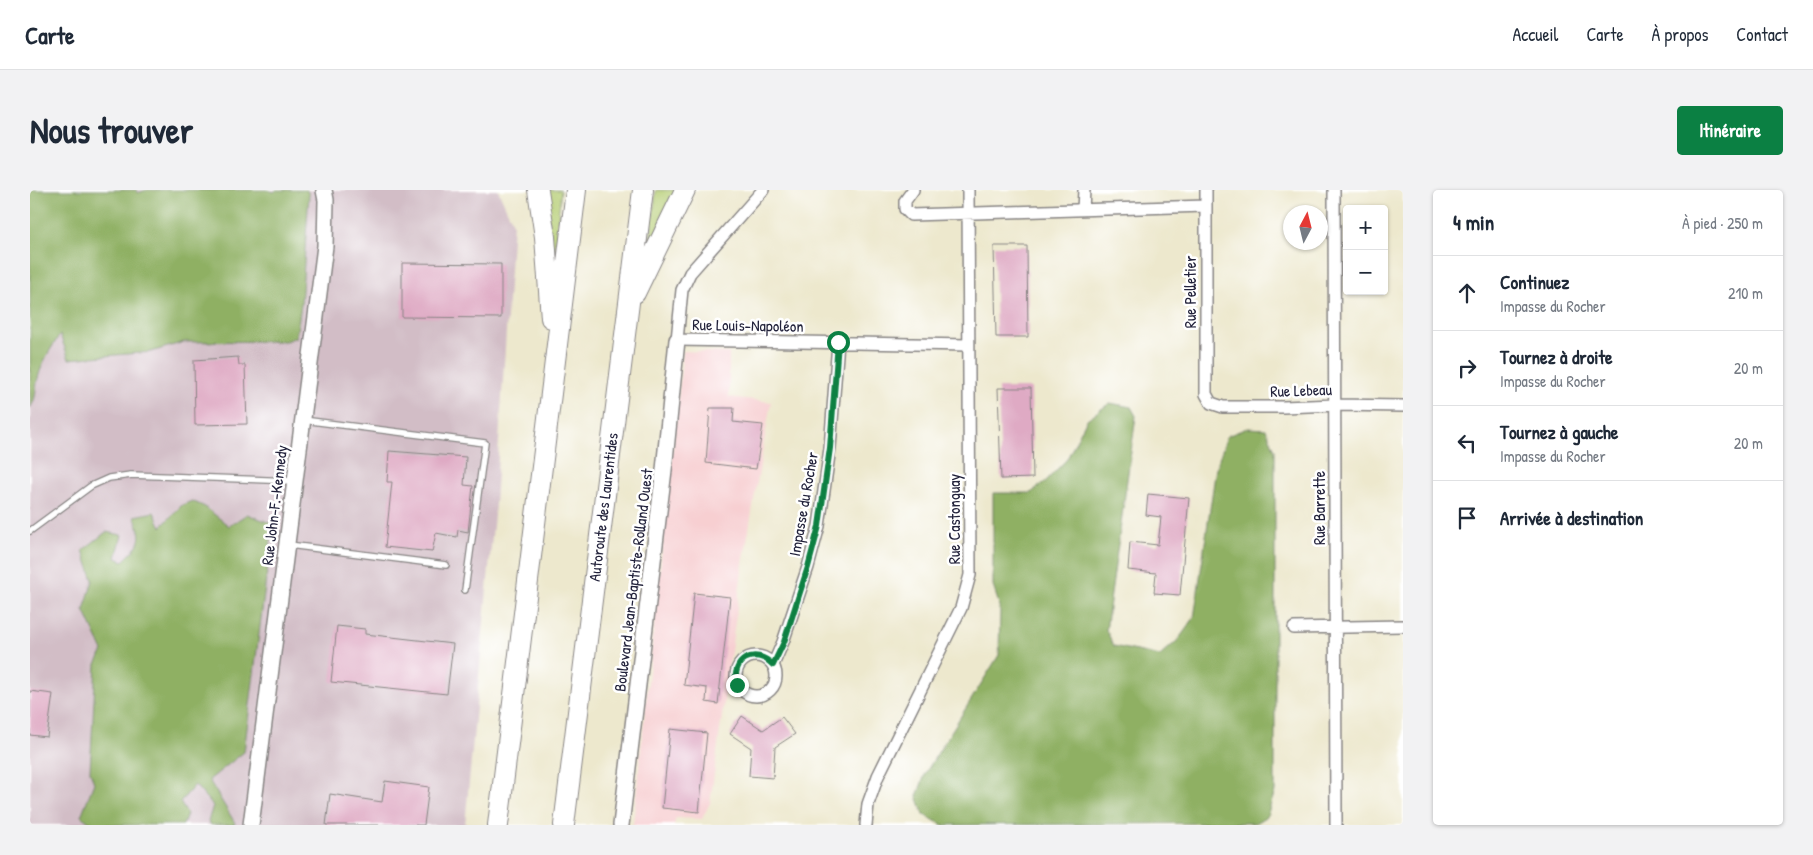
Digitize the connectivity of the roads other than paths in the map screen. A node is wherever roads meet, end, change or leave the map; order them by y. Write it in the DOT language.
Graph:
graph roads {
  1 [pos="324,190"];
  2 [pos="538,190"];
  3 [pos="576,190"];
  4 [pos="643,190"];
  5 [pos="685,190"];
  6 [pos="763,190"];
  7 [pos="913,190"];
  8 [pos="968,190"];
  9 [pos="1084,190"];
  10 [pos="1206,190"];
  11 [pos="1334,190"];
  12 [pos="1206,206"];
  13 [pos="1083,210"];
  14 [pos="969,213"];
  15 [pos="627,308"];
  16 [pos="677,340"];
  17 [pos="838,342"];
  18 [pos="968,345"];
  19 [pos="554,362"];
  20 [pos="1206,394"];
  21 [pos="1335,405"];
  22 [pos="1403,406"];
  23 [pos="303,420"];
  24 [pos="295,481"];
  25 [pos="30,531"];
  26 [pos="287,545"];
  27 [pos="446,565"];
  28 [pos="465,590"];
  29 [pos="1403,626"];
  30 [pos="1335,627"];
  31 [pos="1294,628"];
  32 [pos="773,665"];
  33 [pos="250,825"];
  34 [pos="498,825"];
  35 [pos="564,825"];
  36 [pos="621,825"];
  37 [pos="866,825"];
  38 [pos="1336,825"];
  1 -- 23 [label="street, Rue John-F.-Kennedy"];
  2 -- 19 [label="highway"];
  3 -- 19 [label="highway"];
  4 -- 15 [label="highway, Autoroute des Laurentides"];
  5 -- 15 [label="highway"];
  6 -- 16 [label="street"];
  7 -- 14 [label="street"];
  8 -- 14 [label="street, Rue Castonguay"];
  9 -- 13 [label="street"];
  10 -- 12 [label="street, Rue Pelletier"];
  11 -- 21 [label="street, Rue Barrette"];
  12 -- 13 [label="street"];
  12 -- 20 [label="street, Rue Pelletier"];
  13 -- 14 [label="street"];
  14 -- 18 [label="street, Rue Castonguay"];
  15 -- 35 [label="highway, Autoroute des Laurentides"];
  16 -- 17 [label="street, Rue Louis-Napoléon"];
  16 -- 36 [label="street, Boulevard Jean-Baptiste-Rolland Ouest"];
  17 -- 18 [label="street, Rue Louis-Napoléon"];
  17 -- 32 [label="street, Impasse du Rocher"];
  18 -- 37 [label="street, Rue Castonguay"];
  19 -- 34 [label="highway"];
  20 -- 21 [label="street, Rue Lebeau"];
  21 -- 22 [label="street, Rue Lebeau"];
  21 -- 30 [label="street, Rue Barrette"];
  23 -- 24 [label="street, Rue John-F.-Kennedy"];
  23 -- 28 [label="lane"];
  24 -- 25 [label="lane"];
  24 -- 26 [label="street, Rue John-F.-Kennedy"];
  26 -- 27 [label="lane"];
  26 -- 33 [label="street, Rue John-F.-Kennedy"];
  29 -- 30 [label="street"];
  30 -- 31 [label="street"];
  30 -- 38 [label="street, Rue Barrette"];
}
